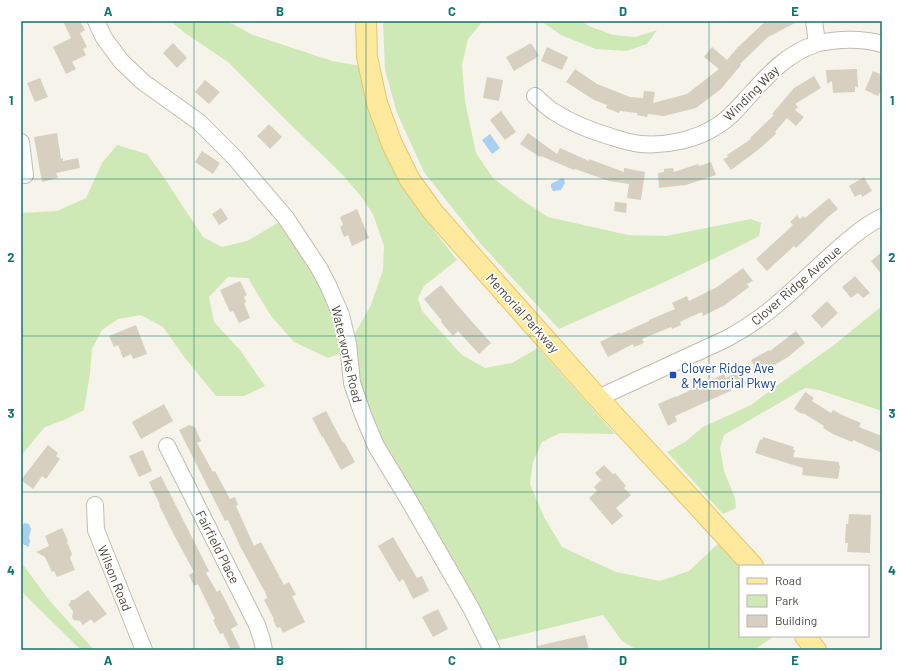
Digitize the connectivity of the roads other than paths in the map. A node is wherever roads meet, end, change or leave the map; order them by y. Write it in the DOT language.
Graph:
graph roads {
  1 [pos="96,21"];
  2 [pos="366,21"];
  3 [pos="814,21"];
  4 [pos="817,43"];
  5 [pos="882,44"];
  6 [pos="535,96"];
  7 [pos="21,142"];
  8 [pos="25,175"];
  9 [pos="882,217"];
  10 [pos="598,398"];
  11 [pos="167,446"];
  12 [pos="95,505"];
  13 [pos="752,565"];
  14 [pos="806,637"];
  15 [pos="144,650"];
  16 [pos="264,650"];
  17 [pos="492,650"];
  18 [pos="816,650"];
  1 -- 17 [label="street, Waterworks Road"];
  2 -- 10 [label="main road, Memorial Parkway"];
  3 -- 4 [label="street"];
  4 -- 5 [label="street, Winding Way"];
  4 -- 6 [label="street, Winding Way"];
  7 -- 8 [label="street"];
  9 -- 10 [label="street, Clover Ridge Avenue"];
  10 -- 13 [label="main road, Memorial Parkway"];
  11 -- 16 [label="street, Fairfield Place"];
  12 -- 15 [label="street, Wilson Road"];
  14 -- 18 [label="main road"];
}
